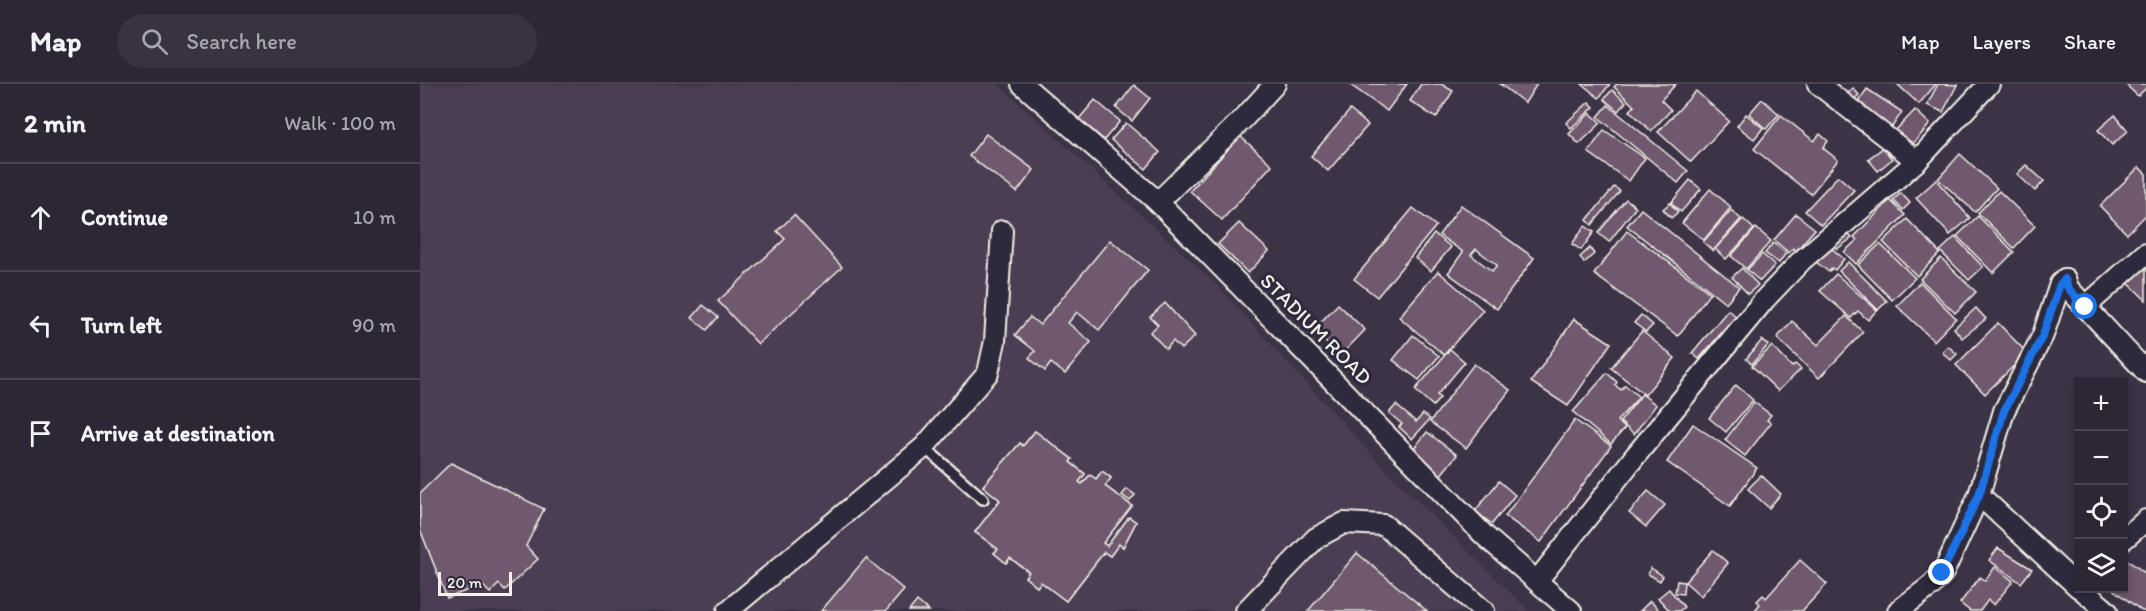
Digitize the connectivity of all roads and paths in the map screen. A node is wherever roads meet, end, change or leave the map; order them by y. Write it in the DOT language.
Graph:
graph roads {
  1 [pos="1022,84"];
  2 [pos="1275,84"];
  3 [pos="1818,84"];
  4 [pos="1989,84"];
  5 [pos="1917,160"];
  6 [pos="1158,202"];
  7 [pos="1002,231"];
  8 [pos="2146,253"];
  9 [pos="2085,307"];
  10 [pos="2146,372"];
  11 [pos="924,447"];
  12 [pos="1979,495"];
  13 [pos="983,499"];
  14 [pos="2146,520"];
  15 [pos="2128,536"];
  16 [pos="1537,581"];
  17 [pos="2074,582"];
  18 [pos="2086,593"];
  19 [pos="728,611"];
  20 [pos="1246,611"];
  21 [pos="1484,611"];
  22 [pos="1572,611"];
  23 [pos="1898,611"];
  24 [pos="2106,611"];
  1 -- 6 [label="street, STADIUM ROAD"];
  2 -- 6 [label="street"];
  3 -- 5 [label="street"];
  4 -- 5 [label="street"];
  5 -- 16 [label="street"];
  6 -- 16 [label="street, STADIUM ROAD"];
  7 -- 11 [label="street"];
  8 -- 9 [label="street"];
  9 -- 10 [label="street"];
  9 -- 12 [label="street"];
  11 -- 13 [label="lane"];
  11 -- 19 [label="street"];
  12 -- 17 [label="street"];
  12 -- 23 [label="street"];
  14 -- 15 [label="street"];
  16 -- 22 [label="street, STADIUM ROAD"];
  18 -- 24 [label="street"];
  20 -- 21 [label="street"];
}
